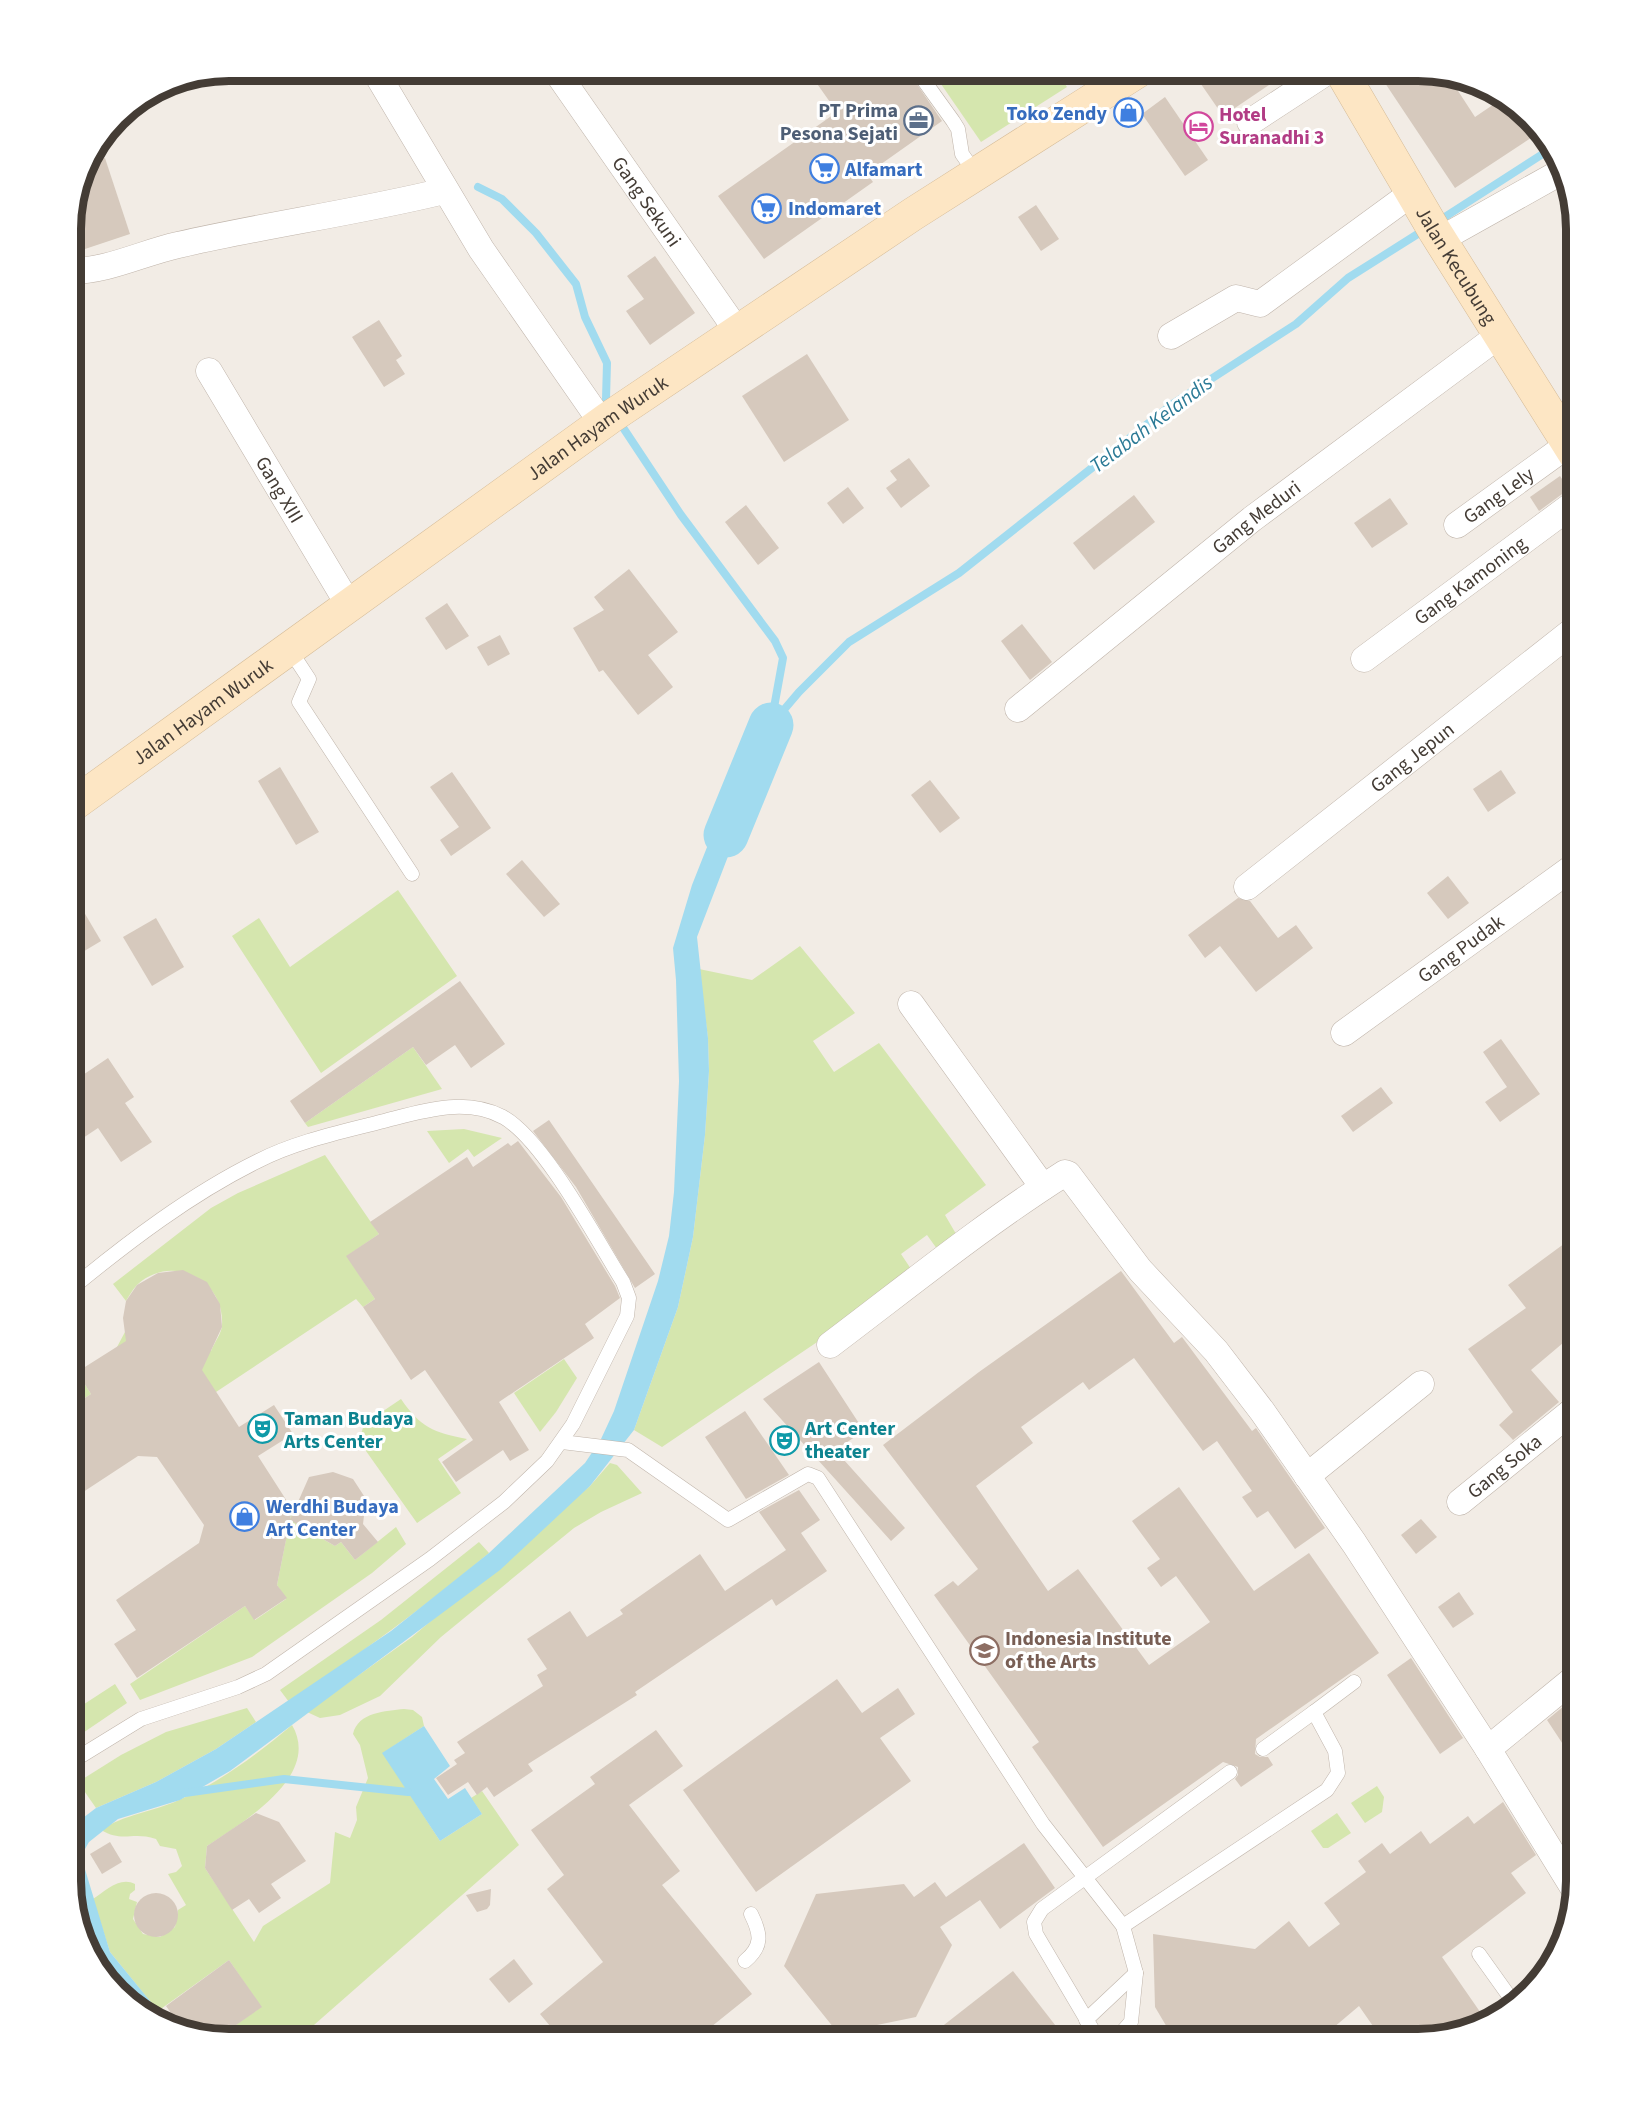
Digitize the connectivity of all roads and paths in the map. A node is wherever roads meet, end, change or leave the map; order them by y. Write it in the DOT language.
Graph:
graph roads {
  1 [pos="381,81"];
  2 [pos="563,81"];
  3 [pos="924,81"];
  4 [pos="1122,81"];
  5 [pos="1313,81"];
  6 [pos="1347,81"];
  7 [pos="1250,122"];
  8 [pos="976,174"];
  9 [pos="1555,174"];
  10 [pos="442,187"];
  11 [pos="1427,217"];
  12 [pos="81,270"];
  13 [pos="738,332"];
  14 [pos="1501,334"];
  15 [pos="1171,336"];
  16 [pos="209,371"];
  17 [pos="606,420"];
  18 [pos="1566,439"];
  19 [pos="1566,455"];
  20 [pos="1566,509"];
  21 [pos="1457,525"];
  22 [pos="350,607"];
  23 [pos="1566,636"];
  24 [pos="290,650"];
  25 [pos="1364,659"];
  26 [pos="1018,709"];
  27 [pos="81,795"];
  28 [pos="1566,872"];
  29 [pos="412,874"];
  30 [pos="1247,887"];
  31 [pos="911,1004"];
  32 [pos="1344,1033"];
  33 [pos="1043,1187"];
  34 [pos="81,1282"];
  35 [pos="830,1345"];
  36 [pos="1421,1384"];
  37 [pos="1566,1416"];
  38 [pos="562,1442"];
  39 [pos="1307,1476"];
  40 [pos="1460,1502"];
  41 [pos="1354,1682"];
  42 [pos="1566,1685"];
  43 [pos="1314,1712"];
  44 [pos="1263,1749"];
  45 [pos="1488,1749"];
  46 [pos="81,1755"];
  47 [pos="1230,1772"];
  48 [pos="1566,1876"];
  49 [pos="1085,1880"];
  50 [pos="752,1914"];
  51 [pos="1123,1926"];
  52 [pos="1479,1954"];
  53 [pos="745,1961"];
  54 [pos="1136,1973"];
  55 [pos="1510,1996"];
  56 [pos="1086,2020"];
  57 [pos="1091,2029"];
  58 [pos="1125,2029"];
  1 -- 10 [label="street"];
  2 -- 13 [label="street, Gang Sekuni"];
  3 -- 8 [label="lane"];
  4 -- 8 [label="main road, Jalan Hayam Wuruk"];
  5 -- 7 [label="street"];
  6 -- 11 [label="main road, Jalan Kecubung"];
  8 -- 13 [label="main road, Jalan Hayam Wuruk"];
  9 -- 11 [label="street"];
  10 -- 12 [label="street"];
  10 -- 17 [label="street"];
  11 -- 14 [label="main road, Jalan Kecubung"];
  11 -- 15 [label="street"];
  13 -- 17 [label="main road, Jalan Hayam Wuruk"];
  14 -- 18 [label="main road, Jalan Kecubung"];
  14 -- 26 [label="street, Gang Meduri"];
  16 -- 22 [label="street, Gang XIII"];
  17 -- 22 [label="main road, Jalan Hayam Wuruk"];
  19 -- 21 [label="street, Gang Lely"];
  20 -- 25 [label="street, Gang Kamoning"];
  22 -- 24 [label="main road, Jalan Hayam Wuruk"];
  23 -- 30 [label="street, Gang Jepun"];
  24 -- 27 [label="main road, Jalan Hayam Wuruk"];
  24 -- 29 [label="lane"];
  28 -- 32 [label="street, Gang Pudak"];
  31 -- 33 [label="street"];
  33 -- 35 [label="street"];
  33 -- 39 [label="street"];
  34 -- 38 [label="lane"];
  36 -- 39 [label="street"];
  37 -- 40 [label="street, Gang Soka"];
  38 -- 46 [label="lane"];
  38 -- 49 [label="lane"];
  39 -- 45 [label="street"];
  41 -- 43 [label="lane"];
  42 -- 45 [label="street"];
  43 -- 44 [label="lane"];
  43 -- 51 [label="lane"];
  45 -- 48 [label="street"];
  47 -- 49 [label="lane"];
  49 -- 51 [label="lane"];
  49 -- 56 [label="lane"];
  50 -- 53 [label="lane"];
  51 -- 54 [label="lane"];
  52 -- 55 [label="lane"];
  54 -- 56 [label="lane"];
  54 -- 58 [label="lane"];
  56 -- 57 [label="lane"];
}
